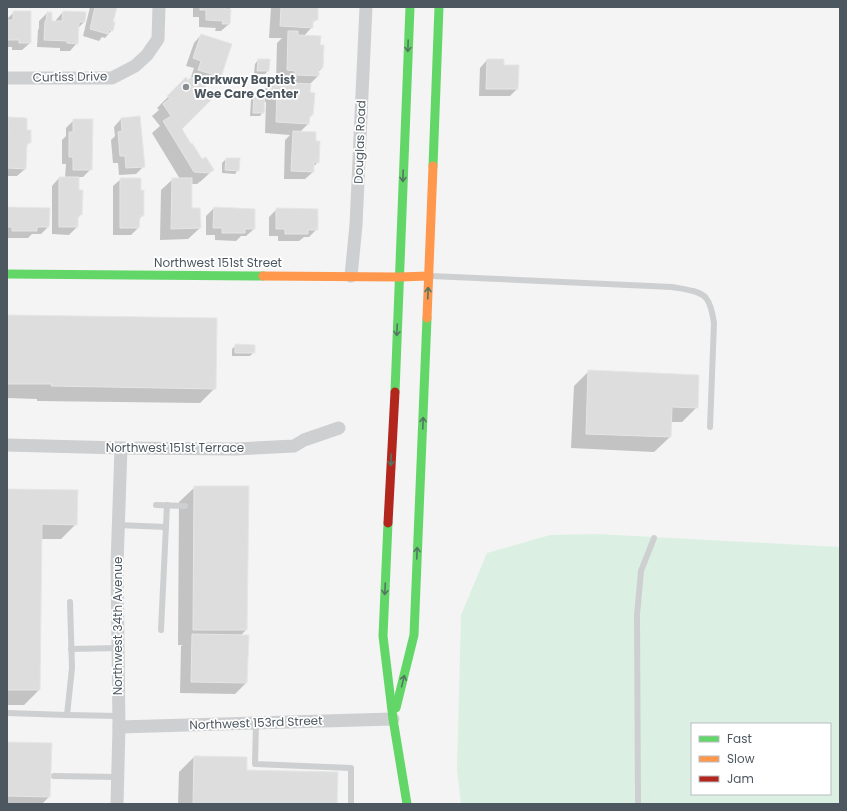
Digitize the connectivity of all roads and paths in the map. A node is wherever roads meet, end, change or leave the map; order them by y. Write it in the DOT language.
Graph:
graph roads {
  1 [pos="159,7"];
  2 [pos="366,7"];
  3 [pos="410,7"];
  4 [pos="439,7"];
  5 [pos="7,78"];
  6 [pos="7,274"];
  7 [pos="352,276"];
  8 [pos="429,276"];
  9 [pos="399,277"];
  10 [pos="710,427"];
  11 [pos="339,428"];
  12 [pos="7,445"];
  13 [pos="121,448"];
  14 [pos="156,505"];
  15 [pos="167,505"];
  16 [pos="185,506"];
  17 [pos="118,525"];
  18 [pos="166,527"];
  19 [pos="654,538"];
  20 [pos="70,602"];
  21 [pos="161,630"];
  22 [pos="118,648"];
  23 [pos="71,649"];
  24 [pos="7,713"];
  25 [pos="67,715"];
  26 [pos="393,719"];
  27 [pos="118,722"];
  28 [pos="256,723"];
  29 [pos="54,776"];
  30 [pos="117,776"];
  31 [pos="117,804"];
  32 [pos="351,804"];
  33 [pos="407,804"];
  34 [pos="638,804"];
  1 -- 5 [label="street, Curtiss Drive"];
  2 -- 7 [label="street, Douglas Road"];
  3 -- 9 [label="main road, one-way"];
  4 -- 8 [label="main road"];
  6 -- 7 [label="main road, Northwest 151st Street"];
  7 -- 9 [label="main road, Northwest 151st Street"];
  8 -- 9 [label="main road, Northwest 151st Street"];
  8 -- 10 [label="lane"];
  26 -- 8 [label="main road, one-way"];
  9 -- 26 [label="main road, one-way"];
  11 -- 13 [label="street, Northwest 151st Terrace"];
  12 -- 13 [label="street, Northwest 151st Terrace"];
  13 -- 17 [label="street, Northwest 34th Avenue"];
  14 -- 15 [label="lane"];
  15 -- 16 [label="lane"];
  15 -- 18 [label="lane"];
  17 -- 18 [label="lane"];
  17 -- 22 [label="street, Northwest 34th Avenue"];
  18 -- 21 [label="lane"];
  19 -- 34 [label="lane"];
  20 -- 23 [label="lane"];
  22 -- 23 [label="lane"];
  22 -- 27 [label="street, Northwest 34th Avenue"];
  23 -- 25 [label="lane"];
  24 -- 25 [label="lane"];
  25 -- 27 [label="lane"];
  26 -- 28 [label="street, Northwest 153rd Street"];
  26 -- 33 [label="main road"];
  27 -- 28 [label="street, Northwest 153rd Street"];
  27 -- 30 [label="street, Northwest 34th Avenue"];
  28 -- 32 [label="lane"];
  29 -- 30 [label="lane"];
  30 -- 31 [label="street, Northwest 34th Avenue"];
}
